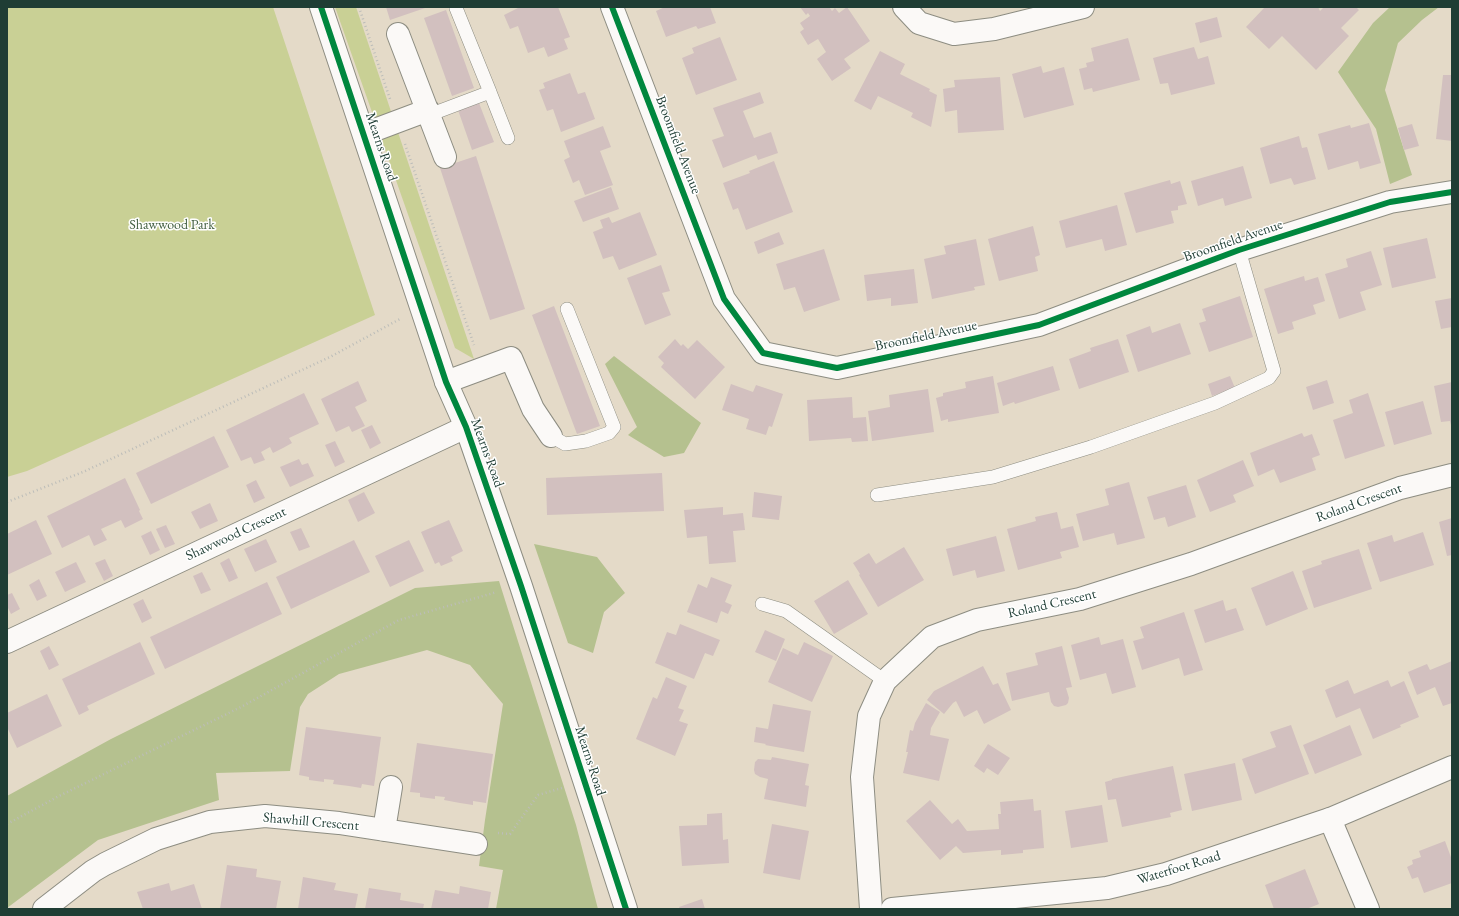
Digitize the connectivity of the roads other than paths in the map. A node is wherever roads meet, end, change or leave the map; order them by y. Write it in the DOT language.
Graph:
graph roads {
  1 [pos="321,7"];
  2 [pos="612,7"];
  3 [pos="904,7"];
  4 [pos="1083,7"];
  5 [pos="456,8"];
  6 [pos="398,34"];
  7 [pos="490,92"];
  8 [pos="428,112"];
  9 [pos="364,134"];
  10 [pos="508,138"];
  11 [pos="446,157"];
  12 [pos="1452,192"];
  13 [pos="1239,250"];
  14 [pos="567,309"];
  15 [pos="446,382"];
  16 [pos="466,427"];
  17 [pos="551,436"];
  18 [pos="1452,476"];
  19 [pos="877,495"];
  20 [pos="762,604"];
  21 [pos="7,642"];
  22 [pos="885,681"];
  23 [pos="1452,767"];
  24 [pos="392,787"];
  25 [pos="1330,819"];
  26 [pos="384,830"];
  27 [pos="476,844"];
  28 [pos="44,909"];
  29 [pos="626,909"];
  30 [pos="872,909"];
  31 [pos="892,909"];
  32 [pos="1368,909"];
  1 -- 9 [label="street, Mearns Road"];
  2 -- 13 [label="street, Broomfield Avenue"];
  3 -- 4 [label="street"];
  5 -- 7 [label="lane"];
  6 -- 8 [label="street"];
  7 -- 8 [label="lane"];
  7 -- 10 [label="lane"];
  8 -- 9 [label="street"];
  8 -- 11 [label="street"];
  9 -- 15 [label="street, Mearns Road"];
  12 -- 13 [label="street, Broomfield Avenue"];
  13 -- 19 [label="lane"];
  14 -- 17 [label="lane"];
  15 -- 16 [label="street, Mearns Road"];
  15 -- 17 [label="street"];
  16 -- 21 [label="street, Shawwood Crescent"];
  16 -- 29 [label="street, Mearns Road"];
  18 -- 22 [label="street, Roland Crescent"];
  20 -- 22 [label="lane"];
  22 -- 30 [label="street, Roland Crescent"];
  23 -- 25 [label="street, Waterfoot Road"];
  24 -- 26 [label="street"];
  25 -- 31 [label="street, Waterfoot Road"];
  25 -- 32 [label="street"];
  26 -- 27 [label="street, Shawhill Crescent"];
  26 -- 28 [label="street, Shawhill Crescent"];
}
